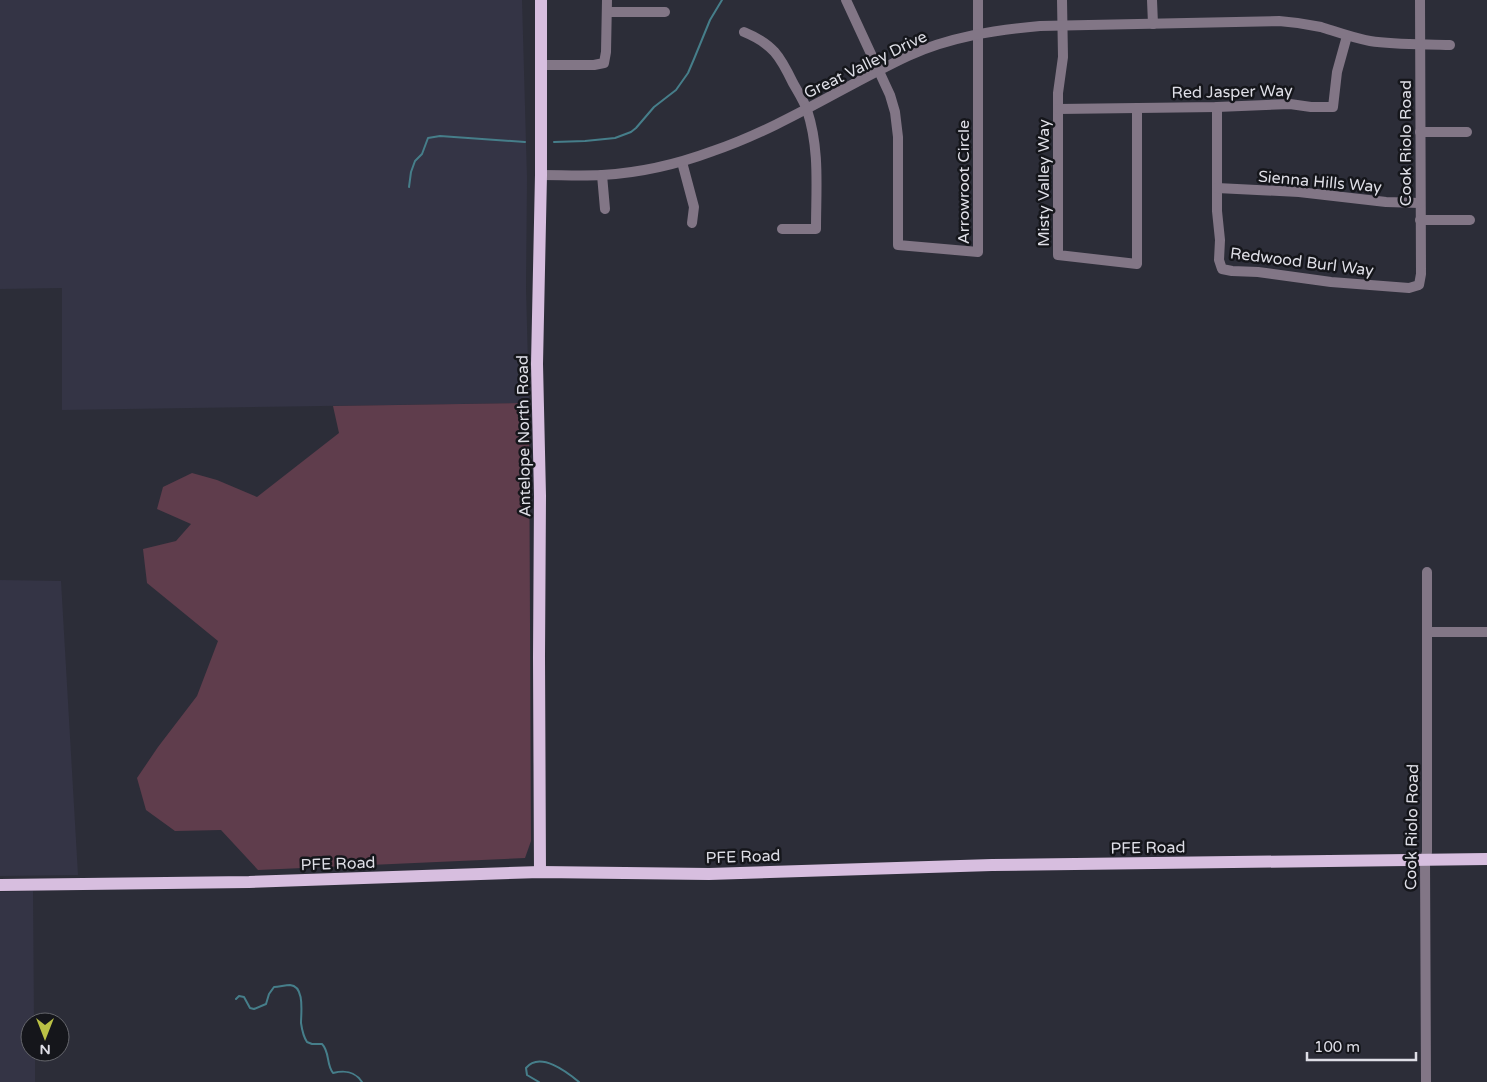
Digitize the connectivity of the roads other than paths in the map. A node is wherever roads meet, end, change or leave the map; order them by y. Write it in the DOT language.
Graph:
graph roads {
  1 [pos="542,0"];
  2 [pos="607,0"];
  3 [pos="846,0"];
  4 [pos="978,0"];
  5 [pos="1062,0"];
  6 [pos="1152,0"];
  7 [pos="1420,0"];
  8 [pos="607,12"];
  9 [pos="665,12"];
  10 [pos="1153,24"];
  11 [pos="1063,26"];
  12 [pos="744,32"];
  13 [pos="978,34"];
  14 [pos="1347,36"];
  15 [pos="1419,44"];
  16 [pos="1450,45"];
  17 [pos="541,65"];
  18 [pos="879,71"];
  19 [pos="1217,107"];
  20 [pos="806,108"];
  21 [pos="1137,108"];
  22 [pos="1058,109"];
  23 [pos="1420,132"];
  24 [pos="1467,132"];
  25 [pos="682,162"];
  26 [pos="602,175"];
  27 [pos="541,176"];
  28 [pos="1217,188"];
  29 [pos="1420,203"];
  30 [pos="605,209"];
  31 [pos="1420,220"];
  32 [pos="1470,220"];
  33 [pos="692,223"];
  34 [pos="782,229"];
  35 [pos="1419,285"];
  36 [pos="1427,572"];
  37 [pos="1428,632"];
  38 [pos="1487,632"];
  39 [pos="1487,859"];
  40 [pos="1425,860"];
  41 [pos="540,872"];
  42 [pos="0,885"];
  43 [pos="1426,1082"];
  1 -- 17 [label="main road, Antelope North Road"];
  2 -- 8 [label="street"];
  3 -- 18 [label="street"];
  4 -- 13 [label="street"];
  5 -- 11 [label="street, Misty Valley Way"];
  6 -- 10 [label="street"];
  7 -- 15 [label="street, Cook Riolo Road"];
  8 -- 9 [label="street"];
  8 -- 17 [label="street"];
  10 -- 11 [label="street, Great Valley Drive"];
  10 -- 14 [label="street, Great Valley Drive"];
  11 -- 13 [label="street, Great Valley Drive"];
  11 -- 22 [label="street, Misty Valley Way"];
  12 -- 20 [label="street"];
  13 -- 18 [label="street, Great Valley Drive"];
  13 -- 18 [label="street, Arrowroot Circle"];
  14 -- 15 [label="street, Great Valley Drive"];
  14 -- 19 [label="street, Red Jasper Way"];
  15 -- 16 [label="street, Great Valley Drive"];
  15 -- 23 [label="street, Cook Riolo Road"];
  17 -- 27 [label="main road, Antelope North Road"];
  18 -- 20 [label="street, Great Valley Drive"];
  19 -- 21 [label="street, Red Jasper Way"];
  19 -- 28 [label="street, Redwood Burl Way"];
  20 -- 25 [label="street, Great Valley Drive"];
  20 -- 34 [label="street"];
  21 -- 22 [label="street, Red Jasper Way"];
  21 -- 22 [label="street, Misty Valley Way"];
  23 -- 24 [label="street"];
  23 -- 29 [label="street, Cook Riolo Road"];
  25 -- 26 [label="street, Great Valley Drive"];
  25 -- 33 [label="street"];
  26 -- 27 [label="street, Great Valley Drive"];
  26 -- 30 [label="street"];
  27 -- 41 [label="main road, Antelope North Road"];
  28 -- 29 [label="street, Sienna Hills Way"];
  28 -- 35 [label="street, Redwood Burl Way"];
  29 -- 31 [label="street, Cook Riolo Road"];
  31 -- 32 [label="street"];
  31 -- 35 [label="street, Cook Riolo Road"];
  36 -- 37 [label="street, Cook Riolo Road"];
  37 -- 38 [label="street"];
  37 -- 40 [label="street, Cook Riolo Road"];
  39 -- 40 [label="main road, PFE Road"];
  40 -- 41 [label="main road, PFE Road"];
  40 -- 43 [label="street, Cook Riolo Road"];
  41 -- 42 [label="main road, PFE Road"];
}
